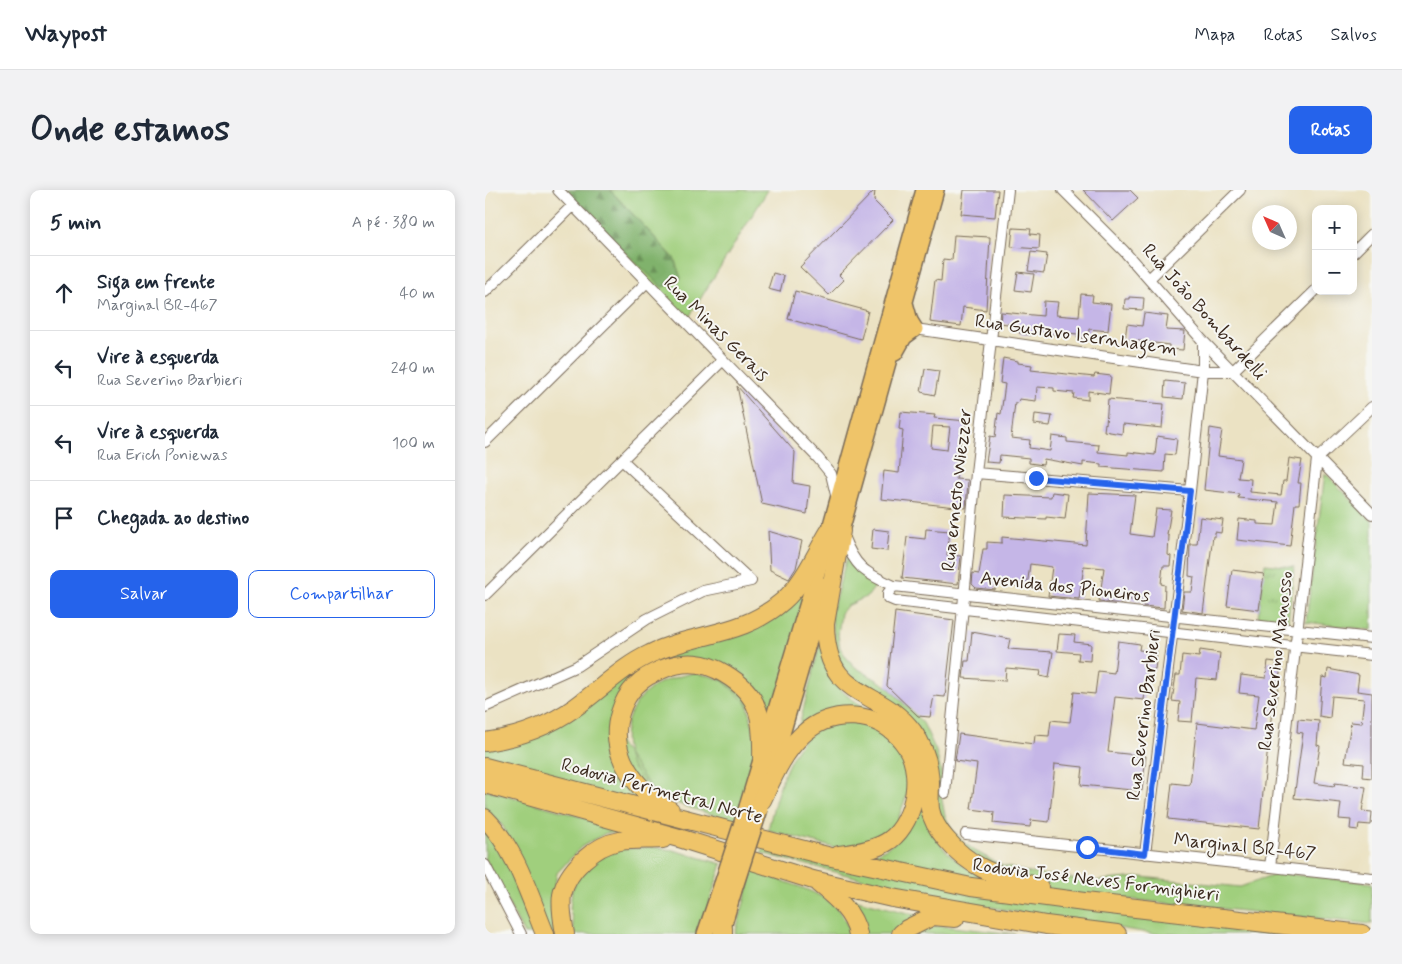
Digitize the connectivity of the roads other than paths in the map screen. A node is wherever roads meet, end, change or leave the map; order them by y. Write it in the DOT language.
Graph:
graph roads {
  1 [pos="558,190"];
  2 [pos="924,190"];
  3 [pos="936,190"];
  4 [pos="1008,190"];
  5 [pos="1063,190"];
  6 [pos="1240,190"];
  7 [pos="572,206"];
  8 [pos="1372,234"];
  9 [pos="1356,250"];
  10 [pos="1149,279"];
  11 [pos="646,283"];
  12 [pos="485,292"];
  13 [pos="1312,294"];
  14 [pos="905,302"];
  15 [pos="915,329"];
  16 [pos="991,340"];
  17 [pos="1203,341"];
  18 [pos="723,360"];
  19 [pos="886,367"];
  20 [pos="1203,370"];
  21 [pos="1233,371"];
  22 [pos="1372,407"];
  23 [pos="485,442"];
  24 [pos="1317,459"];
  25 [pos="622,460"];
  26 [pos="976,473"];
  27 [pos="1190,491"];
  28 [pos="837,500"];
  29 [pos="1372,514"];
  30 [pos="835,531"];
  31 [pos="894,586"];
  32 [pos="487,589"];
  33 [pos="963,594"];
  34 [pos="1045,603"];
  35 [pos="962,608"];
  36 [pos="1116,611"];
  37 [pos="1174,617"];
  38 [pos="1043,618"];
  39 [pos="1115,626"];
  40 [pos="1297,630"];
  41 [pos="1172,632"];
  42 [pos="1372,638"];
  43 [pos="1296,647"];
  44 [pos="1372,656"];
  45 [pos="485,707"];
  46 [pos="485,742"];
  47 [pos="762,759"];
  48 [pos="485,767"];
  49 [pos="485,784"];
  50 [pos="945,794"];
  51 [pos="756,805"];
  52 [pos="485,818"];
  53 [pos="685,819"];
  54 [pos="966,834"];
  55 [pos="679,838"];
  56 [pos="1145,854"];
  57 [pos="827,856"];
  58 [pos="485,865"];
  59 [pos="1270,868"];
  60 [pos="1372,878"];
  61 [pos="813,880"];
  62 [pos="728,887"];
  63 [pos="1084,902"];
  64 [pos="1047,925"];
  65 [pos="723,932"];
  66 [pos="521,934"];
  67 [pos="545,934"];
  68 [pos="565,934"];
  69 [pos="705,934"];
  70 [pos="858,934"];
  71 [pos="901,934"];
  72 [pos="1117,934"];
  73 [pos="1362,934"];
  1 -- 7 [label="street, Rua Minas Gerais"];
  2 -- 28 [label="main road"];
  3 -- 14 [label="main road"];
  4 -- 16 [label="street, Rua ernesto Wiezzer"];
  5 -- 10 [label="street, Rua João Bombardelli"];
  6 -- 10 [label="street"];
  7 -- 11 [label="street, Rua Minas Gerais"];
  7 -- 12 [label="street"];
  8 -- 9 [label="street"];
  10 -- 17 [label="street, Rua João Bombardelli"];
  11 -- 18 [label="street, Rua Minas Gerais"];
  11 -- 23 [label="street"];
  13 -- 21 [label="street"];
  14 -- 15 [label="main road"];
  14 -- 19 [label="main road"];
  15 -- 16 [label="street, Rua Gustavo Isernhagem"];
  15 -- 19 [label="main road"];
  16 -- 20 [label="street, Rua Gustavo Isernhagem"];
  16 -- 26 [label="street, Rua ernesto Wiezzer"];
  17 -- 20 [label="street, Rua Severino Barbieri"];
  17 -- 21 [label="street, Rua João Bombardelli"];
  18 -- 25 [label="street"];
  18 -- 28 [label="street, Rua Minas Gerais"];
  19 -- 30 [label="main road"];
  20 -- 21 [label="street, Rua Gustavo Isernhagem"];
  20 -- 27 [label="street, Rua Severino Barbieri"];
  21 -- 24 [label="street, Rua João Bombardelli"];
  22 -- 24 [label="street"];
  24 -- 29 [label="street, Rua João Bombardelli"];
  24 -- 40 [label="street, Rua Severino Manosso"];
  25 -- 32 [label="street"];
  25 -- 45 [label="street"];
  26 -- 27 [label="street"];
  26 -- 33 [label="street, Rua ernesto Wiezzer"];
  27 -- 37 [label="street, Rua Severino Barbieri"];
  28 -- 30 [label="main road"];
  30 -- 31 [label="street, Avenida dos Pioneiros"];
  30 -- 46 [label="highway"];
  30 -- 47 [label="main road"];
  30 -- 51 [label="main road"];
  30 -- 63 [label="highway"];
  31 -- 33 [label="street, Avenida dos Pioneiros"];
  31 -- 35 [label="street"];
  33 -- 34 [label="street, Avenida dos Pioneiros"];
  33 -- 35 [label="street, Rua ernesto Wiezzer"];
  34 -- 36 [label="street, Avenida dos Pioneiros"];
  34 -- 38 [label="street"];
  35 -- 38 [label="street"];
  35 -- 50 [label="street, Rua ernesto Wiezzer"];
  36 -- 37 [label="street, Avenida dos Pioneiros"];
  36 -- 39 [label="street"];
  37 -- 40 [label="street, Avenida dos Pioneiros"];
  37 -- 41 [label="street, Rua Severino Barbieri"];
  38 -- 39 [label="street"];
  39 -- 41 [label="street"];
  40 -- 42 [label="street, Avenida dos Pioneiros"];
  40 -- 43 [label="street, Rua Severino Manosso"];
  41 -- 43 [label="street"];
  41 -- 56 [label="street, Rua Severino Barbieri"];
  43 -- 44 [label="street"];
  43 -- 59 [label="street, Rua Severino Manosso"];
  47 -- 51 [label="main road"];
  47 -- 53 [label="highway"];
  48 -- 53 [label="highway, Rodovia Perimetral Norte"];
  49 -- 55 [label="highway"];
  51 -- 57 [label="highway"];
  51 -- 62 [label="main road, bridge"];
  52 -- 67 [label="highway"];
  53 -- 57 [label="highway, Rodovia Perimetral Norte"];
  54 -- 56 [label="street, Marginal BR-467"];
  55 -- 61 [label="highway"];
  55 -- 68 [label="highway"];
  56 -- 59 [label="street, Marginal BR-467"];
  57 -- 63 [label="highway, Rodovia José Neves Formighieri"];
  58 -- 66 [label="street"];
  59 -- 60 [label="street, Marginal BR-467"];
  61 -- 64 [label="highway"];
  61 -- 70 [label="highway"];
  62 -- 65 [label="main road"];
  62 -- 69 [label="main road"];
  63 -- 73 [label="highway, Rodovia José Neves Formighieri"];
  64 -- 71 [label="highway"];
  64 -- 72 [label="highway"];
}
